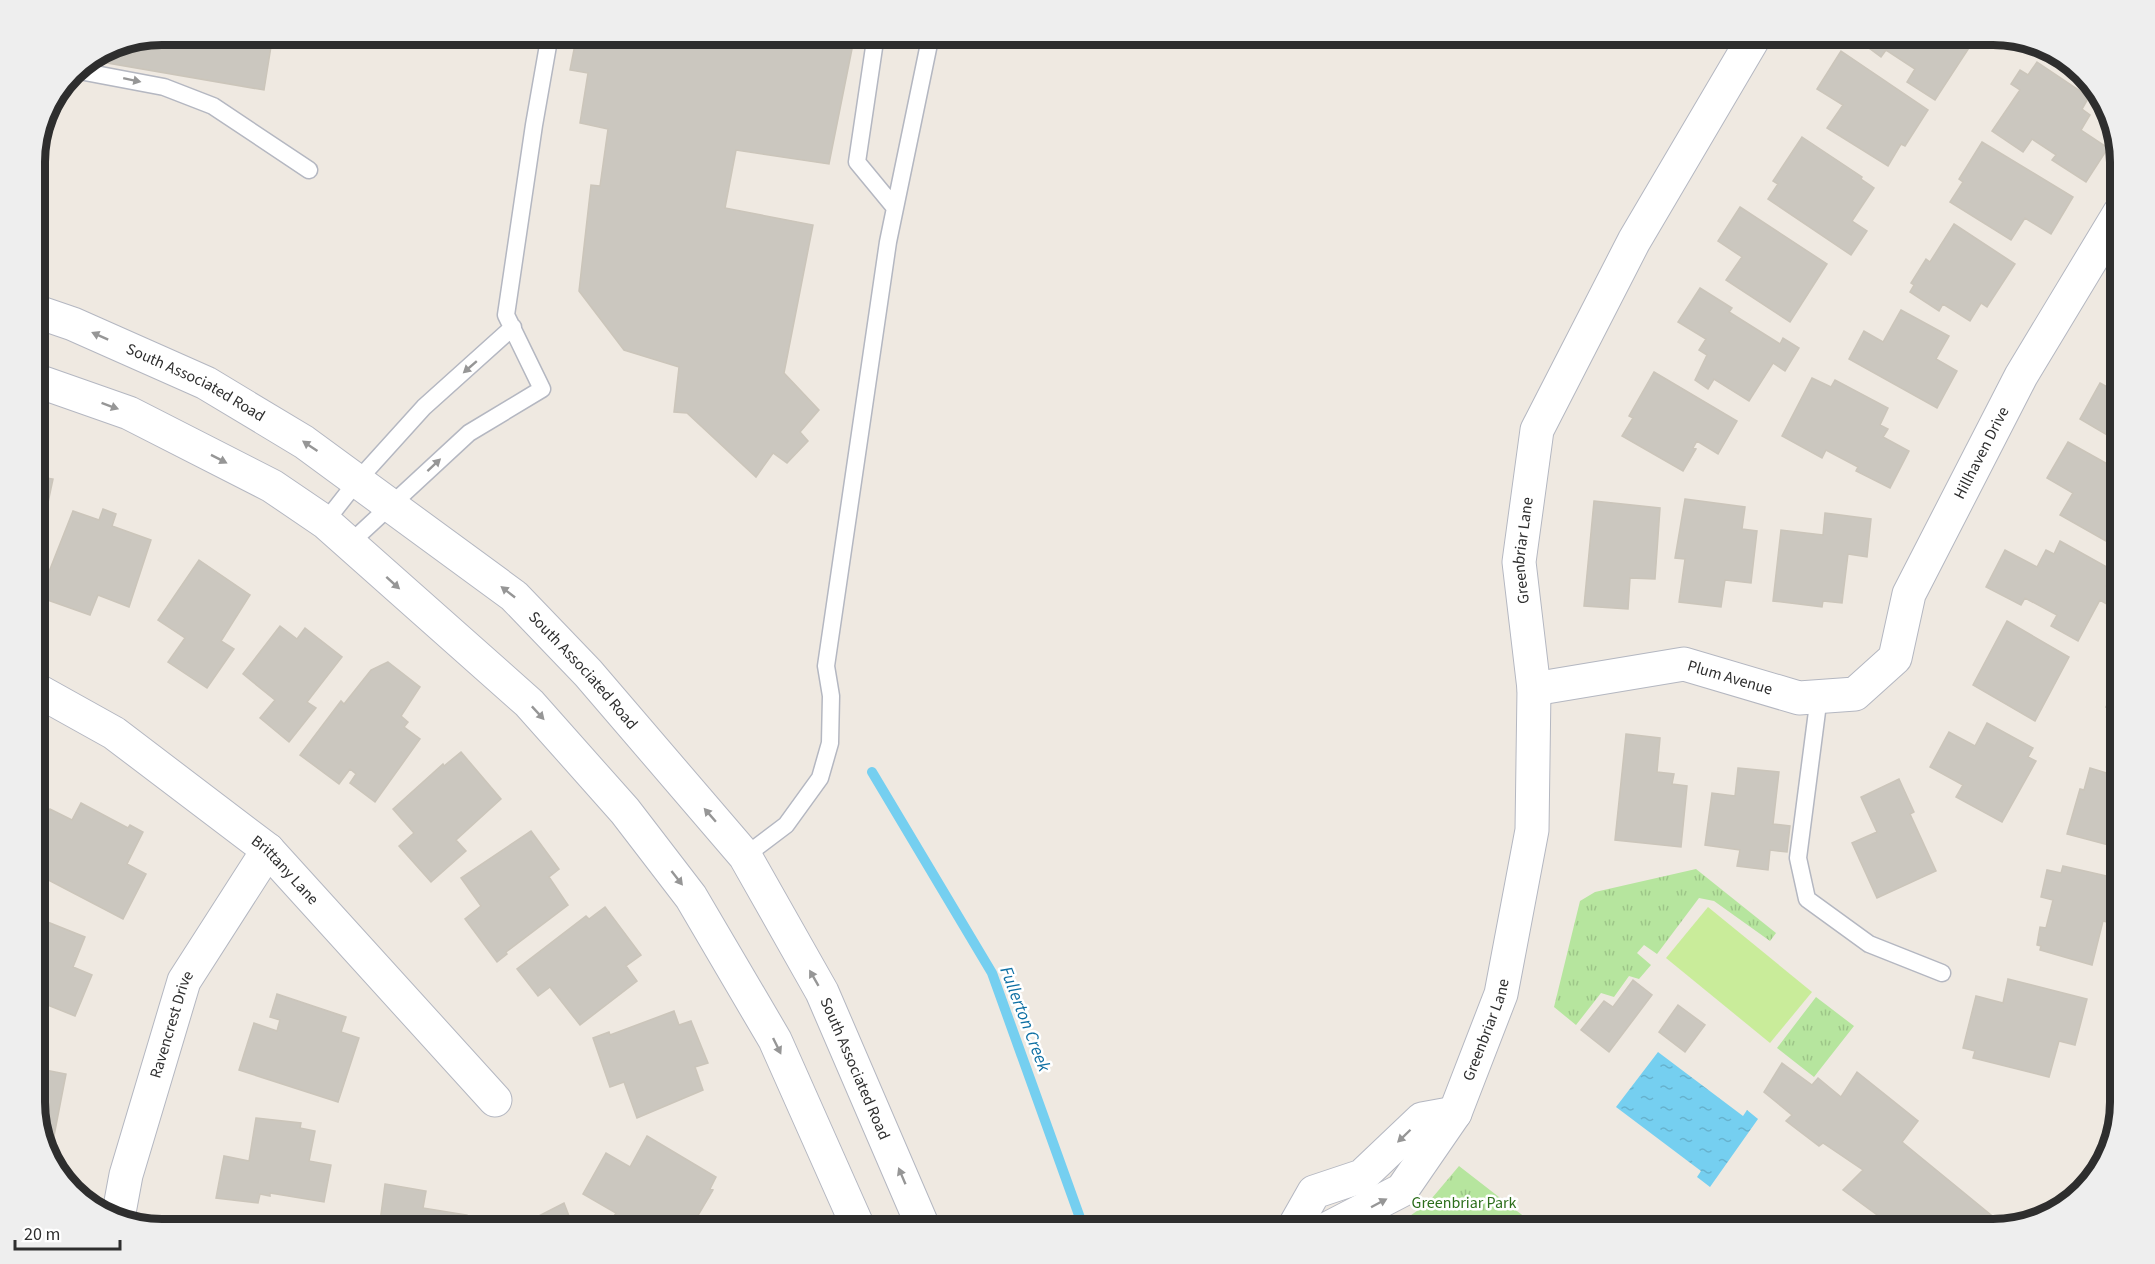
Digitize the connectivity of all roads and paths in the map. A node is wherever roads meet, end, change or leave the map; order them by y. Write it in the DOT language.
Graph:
graph roads {
  1 [pos="548,45"];
  2 [pos="874,45"];
  3 [pos="929,45"];
  4 [pos="1750,45"];
  5 [pos="87,72"];
  6 [pos="309,170"];
  7 [pos="895,208"];
  8 [pos="2110,228"];
  9 [pos="45,315"];
  10 [pos="513,327"];
  11 [pos="45,384"];
  12 [pos="358,480"];
  13 [pos="391,505"];
  14 [pos="326,522"];
  15 [pos="350,544"];
  16 [pos="1534,689"];
  17 [pos="1855,694"];
  18 [pos="45,695"];
  19 [pos="1819,696"];
  20 [pos="268,850"];
  21 [pos="745,856"];
  22 [pos="1942,973"];
  23 [pos="495,1100"];
  24 [pos="1455,1113"];
  25 [pos="119,1211"];
  26 [pos="854,1219"];
  27 [pos="919,1219"];
  28 [pos="1299,1219"];
  29 [pos="1348,1219"];
  1 -- 10 [label="lane"];
  2 -- 7 [label="lane"];
  3 -- 7 [label="lane"];
  4 -- 16 [label="street, Greenbriar Lane"];
  5 -- 6 [label="lane, one-way"];
  7 -- 21 [label="lane"];
  8 -- 17 [label="street, Hillhaven Drive"];
  12 -- 9 [label="street, South Associated Road, one-way"];
  10 -- 12 [label="lane, one-way"];
  13 -- 10 [label="lane, one-way"];
  11 -- 14 [label="street, one-way"];
  12 -- 13 [label="street, South Associated Road"];
  12 -- 14 [label="lane"];
  13 -- 15 [label="lane"];
  21 -- 13 [label="street, South Associated Road, one-way"];
  14 -- 15 [label="street"];
  15 -- 26 [label="street, one-way"];
  16 -- 19 [label="street, Plum Avenue"];
  16 -- 24 [label="street, Greenbriar Lane"];
  17 -- 19 [label="street, Plum Avenue"];
  18 -- 20 [label="street, Brittany Lane"];
  19 -- 22 [label="lane"];
  20 -- 23 [label="street, Brittany Lane"];
  20 -- 25 [label="street, Ravencrest Drive"];
  27 -- 21 [label="street, South Associated Road, one-way"];
  24 -- 28 [label="street, one-way"];
  29 -- 24 [label="street, Greenbriar Lane, one-way"];
}
